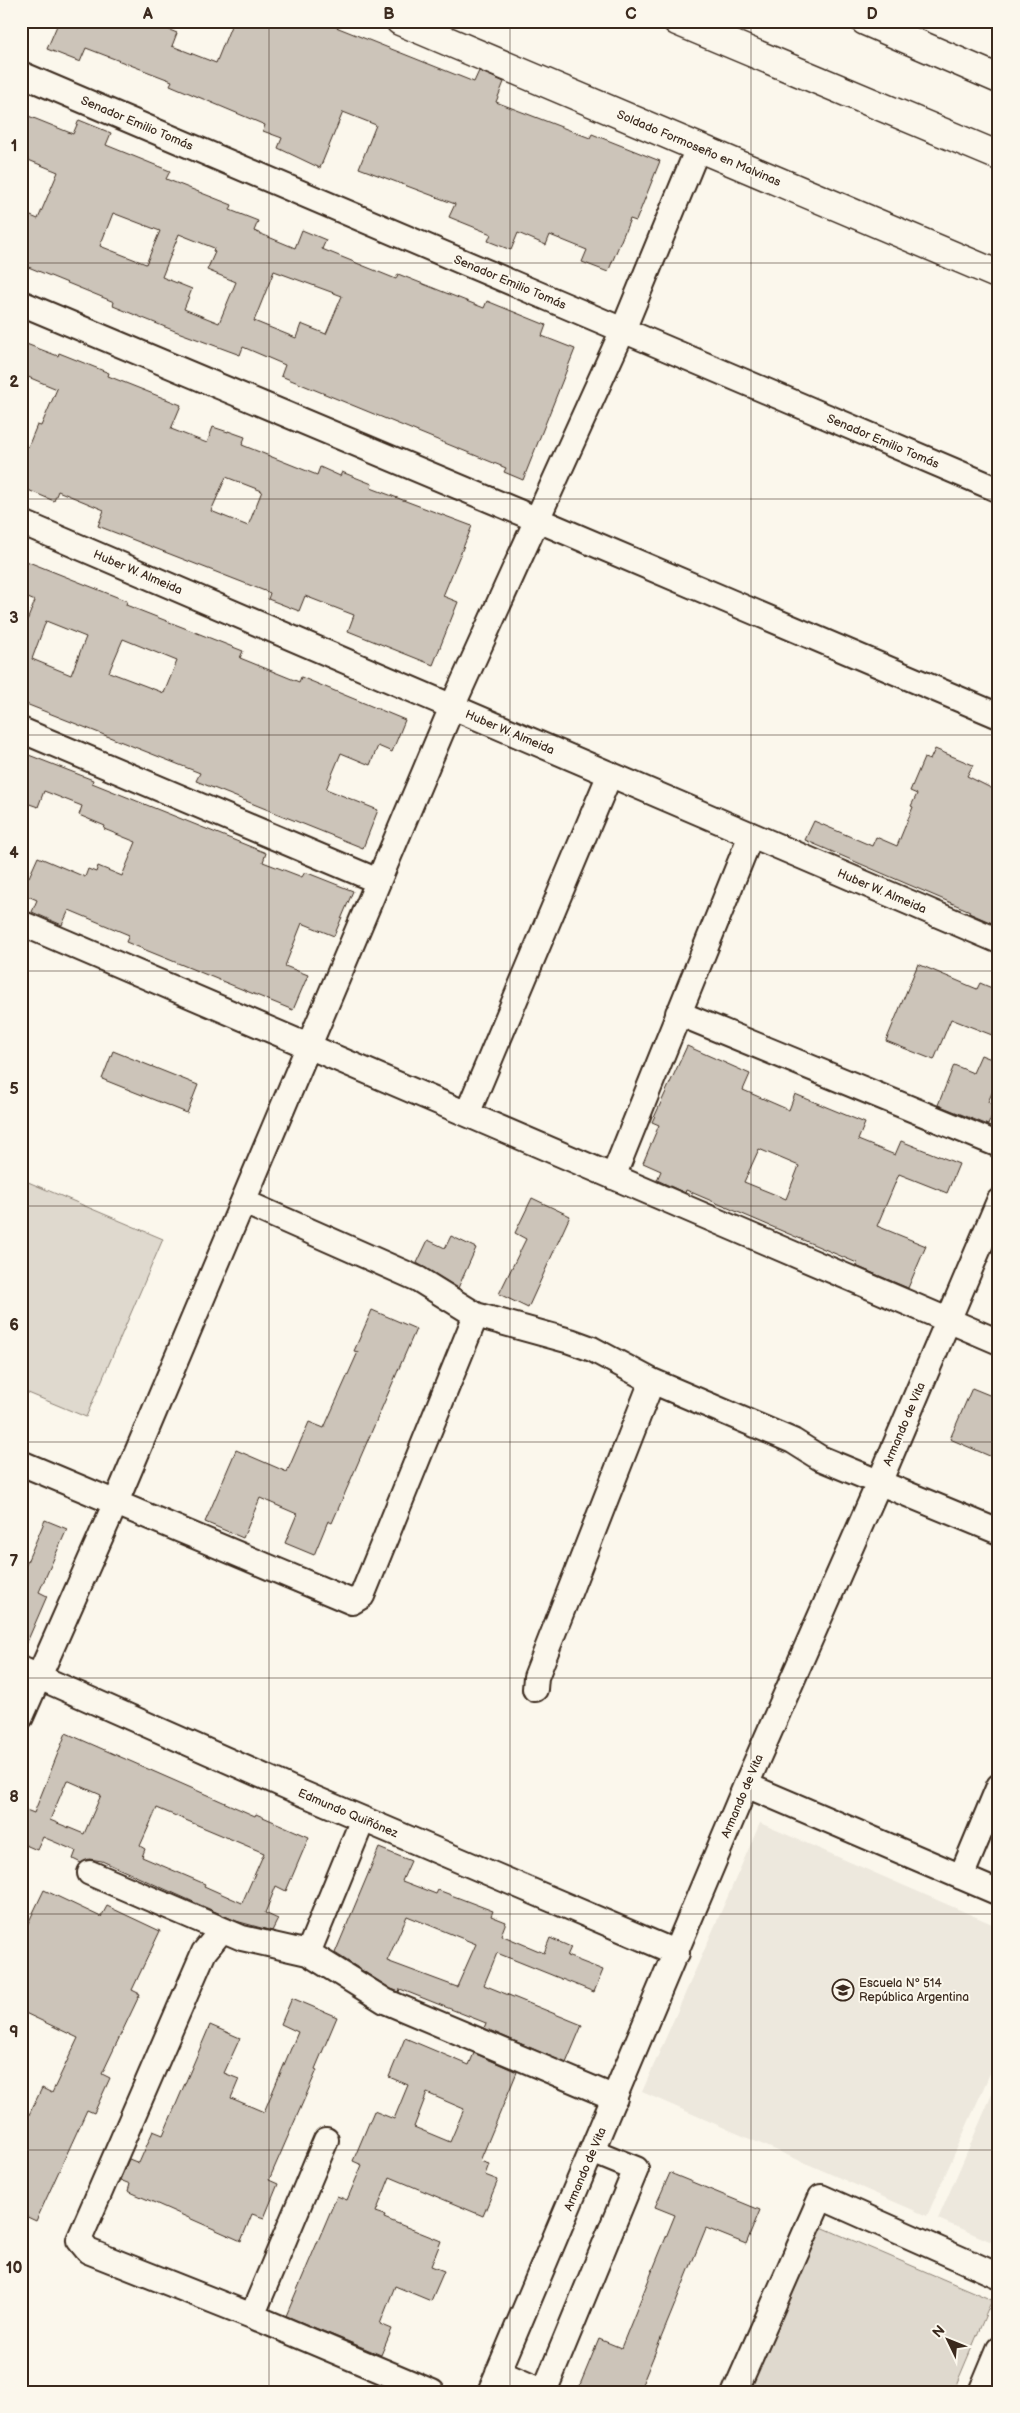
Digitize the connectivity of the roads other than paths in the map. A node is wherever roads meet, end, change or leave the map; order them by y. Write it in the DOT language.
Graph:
graph roads {
  1 [pos="400,21"];
  2 [pos="676,21"];
  3 [pos="865,21"];
  4 [pos="21,74"];
  5 [pos="999,79"];
  6 [pos="698,148"];
  7 [pos="999,156"];
  8 [pos="999,275"];
  9 [pos="21,303"];
  10 [pos="623,330"];
  11 [pos="999,490"];
  12 [pos="538,520"];
  13 [pos="21,522"];
  14 [pos="452,707"];
  15 [pos="999,716"];
  16 [pos="21,730"];
  17 [pos="610,774"];
  18 [pos="752,835"];
  19 [pos="378,882"];
  20 [pos="21,923"];
  21 [pos="999,941"];
  22 [pos="678,1013"];
  23 [pos="308,1046"];
  24 [pos="467,1114"];
  25 [pos="999,1145"];
  26 [pos="613,1177"];
  27 [pos="999,1201"];
  28 [pos="244,1202"];
  29 [pos="476,1315"];
  30 [pos="947,1320"];
  31 [pos="999,1342"];
  32 [pos="652,1381"];
  33 [pos="21,1463"];
  34 [pos="879,1483"];
  35 [pos="116,1502"];
  36 [pos="999,1532"];
  37 [pos="30,1673"];
  38 [pos="535,1689"];
  39 [pos="21,1717"];
  40 [pos="746,1785"];
  41 [pos="999,1786"];
  42 [pos="363,1818"];
  43 [pos="90,1873"];
  44 [pos="961,1877"];
  45 [pos="999,1893"];
  46 [pos="222,1930"];
  47 [pos="308,1953"];
  48 [pos="677,1953"];
  49 [pos="615,2098"];
  50 [pos="326,2140"];
  51 [pos="592,2152"];
  52 [pos="999,2276"];
  53 [pos="252,2316"];
  54 [pos="999,2348"];
  55 [pos="494,2382"];
  56 [pos="432,2392"];
  57 [pos="544,2392"];
  58 [pos="735,2392"];
  59 [pos="981,2392"];
  1 -- 6 [label="main road, Soldado Formoseño en Malvinas"];
  2 -- 7 [label="main road"];
  3 -- 5 [label="main road"];
  4 -- 10 [label="street, Senador Emilio Tomás"];
  6 -- 8 [label="main road, Soldado Formoseño en Malvinas"];
  6 -- 10 [label="street"];
  9 -- 12 [label="street"];
  10 -- 11 [label="street, Senador Emilio Tomás"];
  10 -- 12 [label="street"];
  12 -- 14 [label="street"];
  12 -- 15 [label="street"];
  13 -- 14 [label="street, Huber W. Almeida"];
  14 -- 17 [label="street, Huber W. Almeida"];
  14 -- 19 [label="street"];
  16 -- 19 [label="street"];
  17 -- 18 [label="street, Huber W. Almeida"];
  17 -- 24 [label="street"];
  18 -- 21 [label="street, Huber W. Almeida"];
  18 -- 22 [label="street"];
  19 -- 23 [label="street"];
  20 -- 23 [label="street"];
  22 -- 25 [label="street"];
  22 -- 26 [label="street"];
  23 -- 24 [label="street"];
  23 -- 28 [label="street"];
  24 -- 26 [label="street"];
  26 -- 30 [label="street"];
  27 -- 30 [label="street, Armando de Vita"];
  28 -- 29 [label="street"];
  28 -- 35 [label="street"];
  29 -- 32 [label="street"];
  29 -- 35 [label="street"];
  30 -- 31 [label="street"];
  30 -- 34 [label="street, Armando de Vita"];
  32 -- 34 [label="street"];
  32 -- 38 [label="street"];
  33 -- 35 [label="street"];
  34 -- 36 [label="street"];
  34 -- 40 [label="street, Armando de Vita"];
  35 -- 37 [label="street"];
  37 -- 39 [label="street"];
  37 -- 42 [label="street, Edmundo Quiñónez"];
  40 -- 44 [label="street"];
  40 -- 48 [label="street, Armando de Vita"];
  41 -- 44 [label="street"];
  42 -- 47 [label="street"];
  42 -- 48 [label="street, Edmundo Quiñónez"];
  43 -- 46 [label="street"];
  44 -- 45 [label="street"];
  46 -- 47 [label="street"];
  46 -- 53 [label="street"];
  47 -- 49 [label="street"];
  48 -- 49 [label="street, Armando de Vita"];
  49 -- 51 [label="street, Armando de Vita"];
  50 -- 53 [label="street"];
  51 -- 55 [label="street, Armando de Vita"];
  51 -- 57 [label="street"];
  52 -- 58 [label="street"];
  53 -- 56 [label="street"];
  54 -- 59 [label="street"];
  55 -- 57 [label="street"];
}
